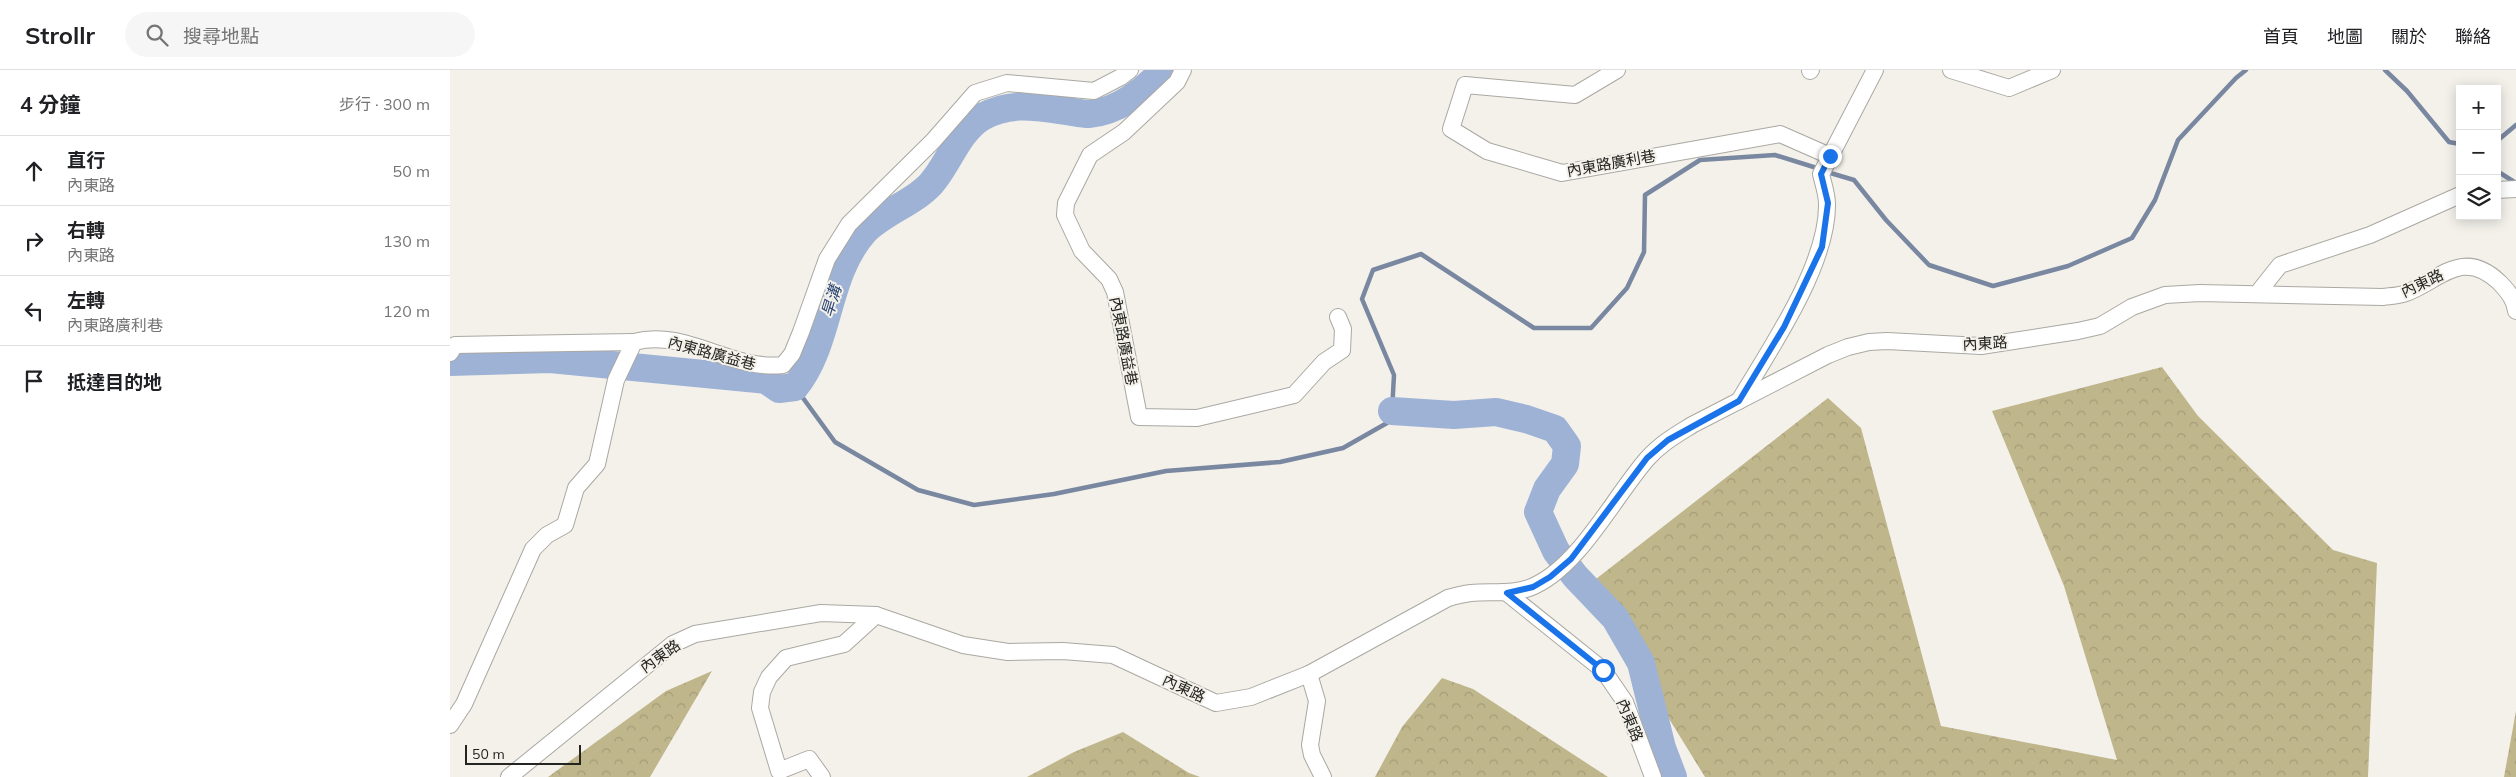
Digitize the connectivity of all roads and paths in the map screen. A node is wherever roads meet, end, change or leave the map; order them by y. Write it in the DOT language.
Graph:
graph roads {
  1 [pos="1130,70"];
  2 [pos="1183,70"];
  3 [pos="1617,70"];
  4 [pos="1875,70"];
  5 [pos="1952,70"];
  6 [pos="2052,70"];
  7 [pos="1830,156"];
  8 [pos="2456,197"];
  9 [pos="2257,294"];
  10 [pos="2516,311"];
  11 [pos="1338,317"];
  12 [pos="634,342"];
  13 [pos="450,353"];
  14 [pos="1739,401"];
  15 [pos="1507,593"];
  16 [pos="876,615"];
  17 [pos="1309,674"];
  18 [pos="450,724"];
  19 [pos="509,777"];
  20 [pos="822,777"];
  21 [pos="1323,777"];
  22 [pos="1653,777"];
  1 -- 12 [label="street, 內東路廣益巷"];
  2 -- 11 [label="street, 內東路廣益巷"];
  3 -- 7 [label="street, 內東路廣利巷"];
  4 -- 7 [label="street"];
  5 -- 6 [label="street"];
  7 -- 14 [label="street"];
  8 -- 9 [label="street"];
  9 -- 10 [label="street, 內東路"];
  9 -- 14 [label="street, 內東路"];
  12 -- 13 [label="street"];
  12 -- 18 [label="street"];
  14 -- 15 [label="street, 內東路"];
  15 -- 17 [label="street, 內東路"];
  15 -- 22 [label="street, 內東路"];
  16 -- 17 [label="street, 內東路"];
  16 -- 19 [label="street, 內東路"];
  16 -- 20 [label="street"];
  17 -- 21 [label="street"];
}
